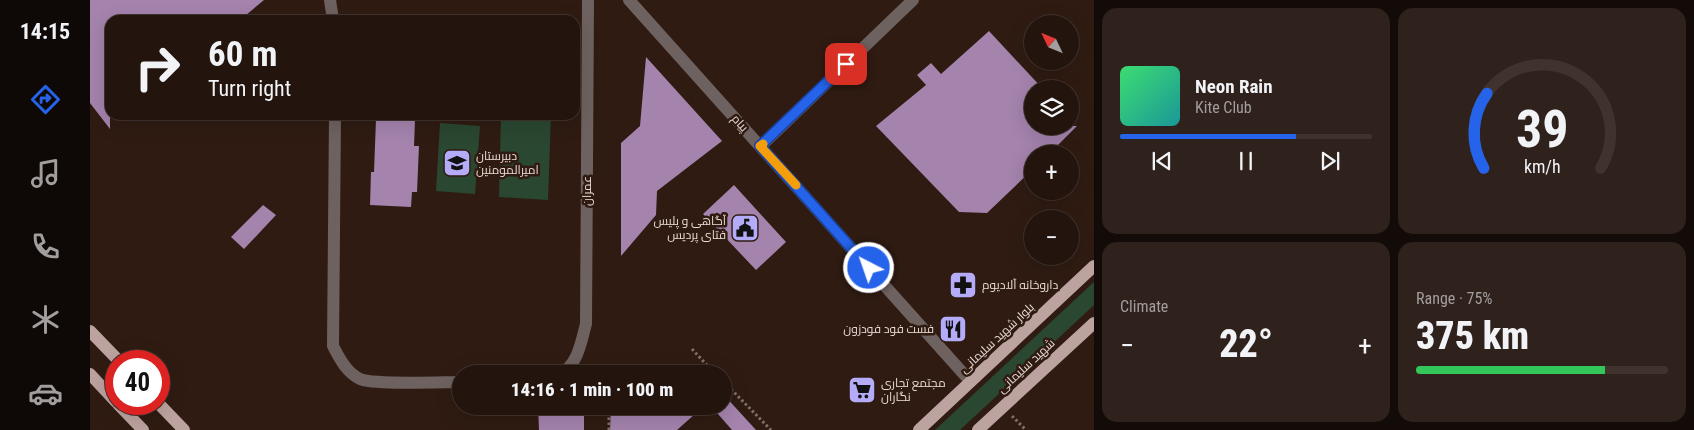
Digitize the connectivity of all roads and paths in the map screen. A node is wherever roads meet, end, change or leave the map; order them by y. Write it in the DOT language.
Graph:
graph roads {
  1 [pos="330,0"];
  2 [pos="588,0"];
  3 [pos="630,0"];
  4 [pos="914,0"];
  5 [pos="333,15"];
  6 [pos="335,120"];
  7 [pos="760,146"];
  8 [pos="1094,266"];
  9 [pos="1094,322"];
  10 [pos="90,331"];
  11 [pos="692,349"];
  12 [pos="108,350"];
  13 [pos="569,365"];
  14 [pos="707,365"];
  15 [pos="90,374"];
  16 [pos="452,382"];
  17 [pos="970,382"];
  18 [pos="105,390"];
  19 [pos="732,390"];
  20 [pos="129,415"];
  21 [pos="170,415"];
  22 [pos="609,415"];
  23 [pos="143,430"];
  24 [pos="184,430"];
  25 [pos="609,430"];
  26 [pos="771,430"];
  27 [pos="919,430"];
  28 [pos="978,430"];
  1 -- 5 [label="street"];
  2 -- 13 [label="street, عمران"];
  3 -- 7 [label="street, پیام"];
  4 -- 7 [label="street"];
  6 -- 16 [label="street"];
  7 -- 17 [label="street, پیام"];
  8 -- 17 [label="main road, بلوار شهید سلیمانی"];
  9 -- 28 [label="main road, شهید سلیمانی"];
  10 -- 12 [label="main road"];
  11 -- 14 [label="path"];
  15 -- 18 [label="main road"];
  17 -- 27 [label="main road, بلوار شهید سلیمانی"];
  19 -- 26 [label="path"];
  20 -- 23 [label="main road"];
  21 -- 24 [label="main road"];
  22 -- 25 [label="path"];
}
